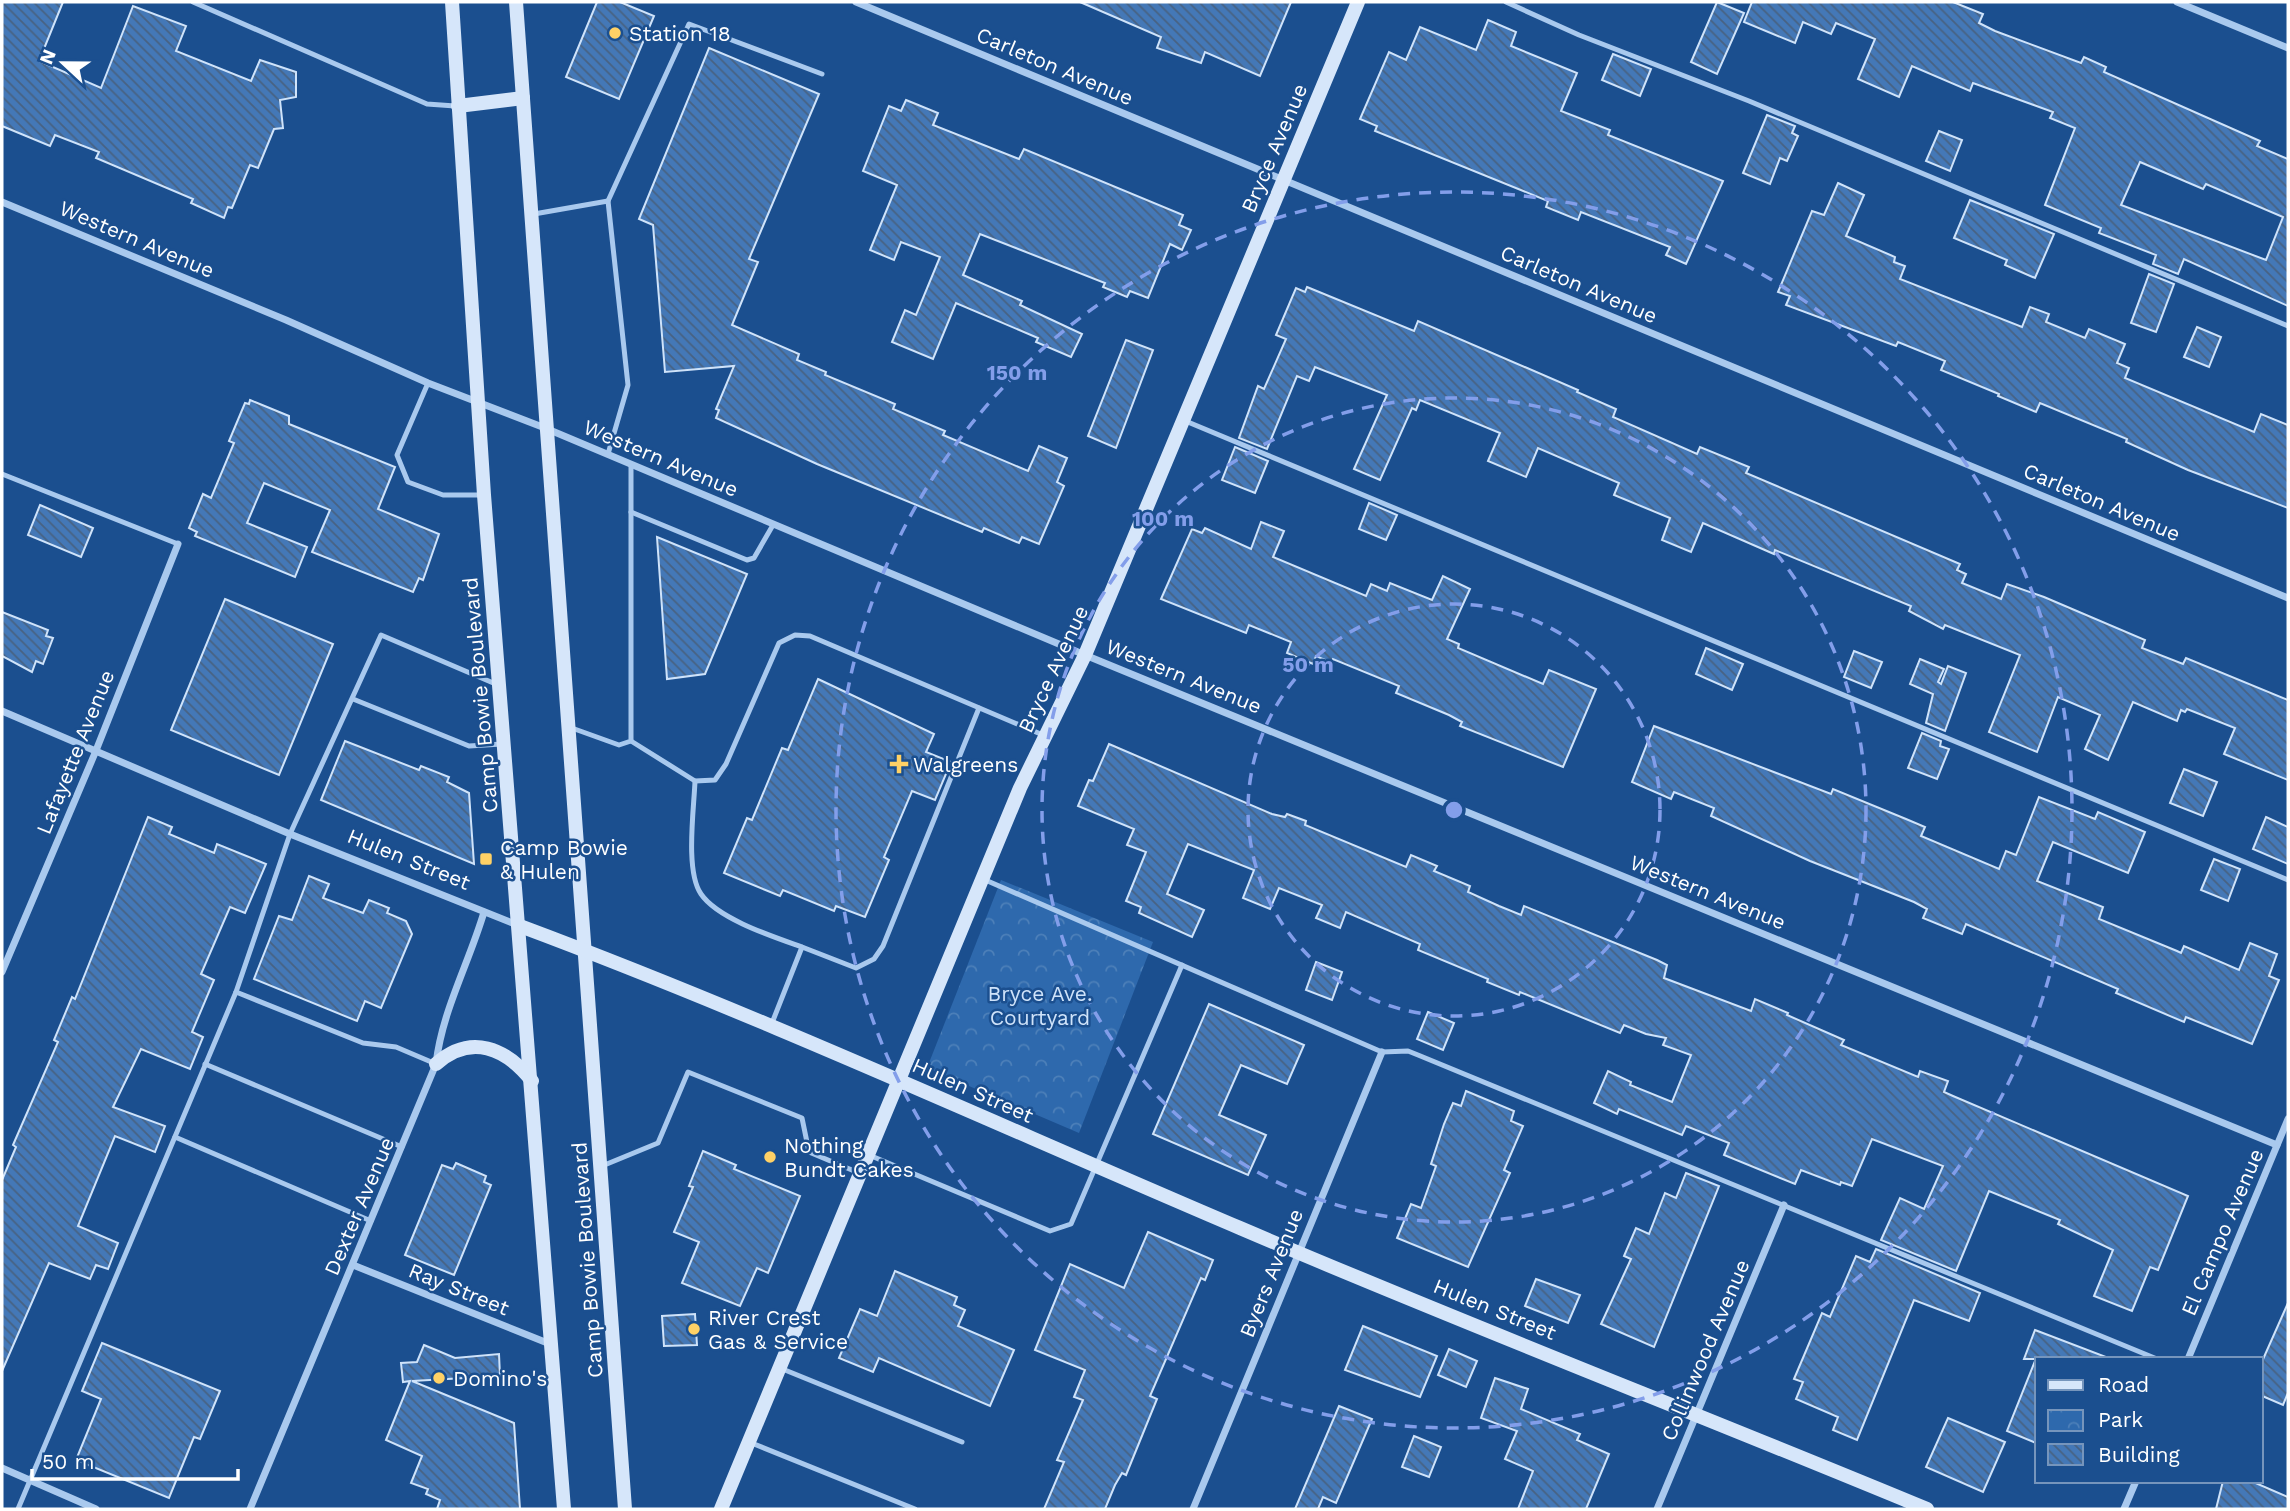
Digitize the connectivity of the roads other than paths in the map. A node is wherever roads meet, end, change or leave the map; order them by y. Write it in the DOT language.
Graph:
graph roads {
  1 [pos="193,2"];
  2 [pos="452,2"];
  3 [pos="516,2"];
  4 [pos="856,2"];
  5 [pos="1358,2"];
  6 [pos="1506,2"];
  7 [pos="2177,2"];
  8 [pos="2288,48"];
  9 [pos="822,74"];
  10 [pos="523,98"];
  11 [pos="458,106"];
  12 [pos="1284,181"];
  13 [pos="608,201"];
  14 [pos="2,202"];
  15 [pos="531,215"];
  16 [pos="2288,326"];
  17 [pos="428,383"];
  18 [pos="479,403"];
  19 [pos="1183,420"];
  20 [pos="545,428"];
  21 [pos="608,454"];
  22 [pos="631,464"];
  23 [pos="2,474"];
  24 [pos="484,495"];
  25 [pos="631,512"];
  26 [pos="773,525"];
  27 [pos="178,544"];
  28 [pos="2288,598"];
  29 [pos="1085,654"];
  30 [pos="501,686"];
  31 [pos="353,699"];
  32 [pos="979,708"];
  33 [pos="2,711"];
  34 [pos="568,726"];
  35 [pos="1046,736"];
  36 [pos="631,741"];
  37 [pos="506,744"];
  38 [pos="95,753"];
  39 [pos="695,781"];
  40 [pos="290,834"];
  41 [pos="983,879"];
  42 [pos="2288,880"];
  43 [pos="484,912"];
  44 [pos="520,926"];
  45 [pos="802,947"];
  46 [pos="587,951"];
  47 [pos="1182,965"];
  48 [pos="2,972"];
  49 [pos="236,992"];
  50 [pos="771,1026"];
  51 [pos="1382,1052"];
  52 [pos="205,1064"];
  53 [pos="436,1064"];
  54 [pos="899,1080"];
  55 [pos="532,1082"];
  56 [pos="2288,1119"];
  57 [pos="175,1138"];
  58 [pos="2277,1145"];
  59 [pos="403,1147"];
  60 [pos="869,1155"];
  61 [pos="602,1166"];
  62 [pos="1096,1167"];
  63 [pos="860,1174"];
  64 [pos="1784,1205"];
  65 [pos="371,1221"];
  66 [pos="1298,1253"];
  67 [pos="353,1265"];
  68 [pos="553,1345"];
  69 [pos="2152,1357"];
  70 [pos="2189,1357"];
  71 [pos="780,1368"];
  72 [pos="1698,1413"];
  73 [pos="748,1441"];
  74 [pos="962,1442"];
  75 [pos="2,1468"];
  76 [pos="30,1480"];
  77 [pos="2135,1483"];
  78 [pos="1896,1503"];
  79 [pos="18,1509"];
  80 [pos="96,1509"];
  81 [pos="250,1509"];
  82 [pos="564,1509"];
  83 [pos="625,1509"];
  84 [pos="720,1509"];
  85 [pos="915,1509"];
  86 [pos="1193,1509"];
  87 [pos="1657,1509"];
  88 [pos="1927,1509"];
  89 [pos="2124,1509"];
  1 -- 11 [label="lane"];
  2 -- 11 [label="main road, Camp Bowie Boulevard"];
  3 -- 10 [label="main road, Camp Bowie Boulevard"];
  4 -- 12 [label="street, Carleton Avenue"];
  5 -- 12 [label="main road, Bryce Avenue"];
  6 -- 16 [label="lane"];
  7 -- 8 [label="street"];
  9 -- 13 [label="lane"];
  10 -- 11 [label="main road"];
  10 -- 15 [label="main road, Camp Bowie Boulevard"];
  11 -- 18 [label="main road, Camp Bowie Boulevard"];
  12 -- 19 [label="main road, Bryce Avenue"];
  12 -- 28 [label="street, Carleton Avenue"];
  13 -- 15 [label="lane"];
  13 -- 21 [label="lane"];
  14 -- 17 [label="street, Western Avenue"];
  15 -- 20 [label="main road, Camp Bowie Boulevard"];
  17 -- 18 [label="street, Western Avenue"];
  17 -- 24 [label="lane"];
  18 -- 20 [label="street, Western Avenue"];
  18 -- 24 [label="main road, Camp Bowie Boulevard"];
  19 -- 29 [label="main road, Bryce Avenue"];
  19 -- 42 [label="lane"];
  20 -- 21 [label="street, Western Avenue"];
  20 -- 34 [label="main road, Camp Bowie Boulevard"];
  21 -- 22 [label="street, Western Avenue"];
  22 -- 25 [label="lane"];
  22 -- 26 [label="street, Western Avenue"];
  23 -- 27 [label="lane"];
  24 -- 30 [label="main road, Camp Bowie Boulevard"];
  25 -- 26 [label="lane"];
  25 -- 36 [label="lane"];
  26 -- 29 [label="street, Western Avenue"];
  27 -- 38 [label="street, Lafayette Avenue"];
  29 -- 35 [label="main road, Bryce Avenue"];
  29 -- 58 [label="street, Western Avenue"];
  30 -- 31 [label="lane"];
  30 -- 37 [label="main road, Camp Bowie Boulevard"];
  31 -- 37 [label="lane"];
  31 -- 40 [label="lane"];
  32 -- 35 [label="lane"];
  32 -- 39 [label="lane"];
  32 -- 45 [label="lane"];
  33 -- 38 [label="street, Hulen Street"];
  34 -- 36 [label="lane"];
  34 -- 46 [label="main road, Camp Bowie Boulevard"];
  35 -- 41 [label="main road, Bryce Avenue"];
  36 -- 39 [label="lane"];
  37 -- 44 [label="main road, Camp Bowie Boulevard"];
  38 -- 40 [label="street, Hulen Street"];
  38 -- 48 [label="street, Lafayette Avenue"];
  39 -- 45 [label="lane"];
  40 -- 43 [label="street, Hulen Street"];
  40 -- 49 [label="lane"];
  41 -- 47 [label="lane"];
  41 -- 54 [label="main road, Bryce Avenue"];
  43 -- 44 [label="street, Hulen Street"];
  43 -- 53 [label="street, Dexter Avenue"];
  44 -- 46 [label="main road, Hulen Street"];
  44 -- 55 [label="main road, Camp Bowie Boulevard"];
  45 -- 50 [label="lane"];
  46 -- 50 [label="main road, Hulen Street"];
  46 -- 61 [label="main road, Camp Bowie Boulevard"];
  47 -- 51 [label="lane"];
  47 -- 62 [label="lane"];
  49 -- 52 [label="lane"];
  49 -- 53 [label="lane"];
  50 -- 54 [label="main road, Hulen Street"];
  51 -- 64 [label="lane"];
  51 -- 66 [label="street, Byers Avenue"];
  52 -- 57 [label="lane"];
  52 -- 59 [label="lane"];
  53 -- 55 [label="main road"];
  53 -- 59 [label="street, Dexter Avenue"];
  54 -- 60 [label="main road, Bryce Avenue"];
  54 -- 62 [label="main road, Hulen Street"];
  55 -- 68 [label="main road, Camp Bowie Boulevard"];
  56 -- 58 [label="street, El Campo Avenue"];
  57 -- 65 [label="lane"];
  57 -- 76 [label="lane"];
  58 -- 70 [label="street, El Campo Avenue"];
  59 -- 65 [label="street, Dexter Avenue"];
  60 -- 62 [label="lane"];
  60 -- 63 [label="main road, Bryce Avenue"];
  61 -- 63 [label="lane"];
  61 -- 83 [label="main road, Camp Bowie Boulevard"];
  62 -- 66 [label="main road, Hulen Street"];
  63 -- 71 [label="main road, Bryce Avenue"];
  64 -- 69 [label="lane"];
  64 -- 72 [label="street, Collinwood Avenue"];
  65 -- 67 [label="street, Dexter Avenue"];
  66 -- 72 [label="main road, Hulen Street"];
  66 -- 86 [label="street, Byers Avenue"];
  67 -- 68 [label="street, Ray Street"];
  67 -- 81 [label="street, Dexter Avenue"];
  68 -- 82 [label="main road, Camp Bowie Boulevard"];
  71 -- 73 [label="main road, Bryce Avenue"];
  71 -- 74 [label="lane"];
  72 -- 78 [label="main road, Hulen Street"];
  72 -- 87 [label="street, Collinwood Avenue"];
  73 -- 84 [label="main road, Bryce Avenue"];
  73 -- 85 [label="lane"];
  75 -- 76 [label="street"];
  76 -- 79 [label="lane"];
  76 -- 80 [label="street"];
  77 -- 89 [label="street"];
  78 -- 88 [label="main road, Hulen Street"];
}
